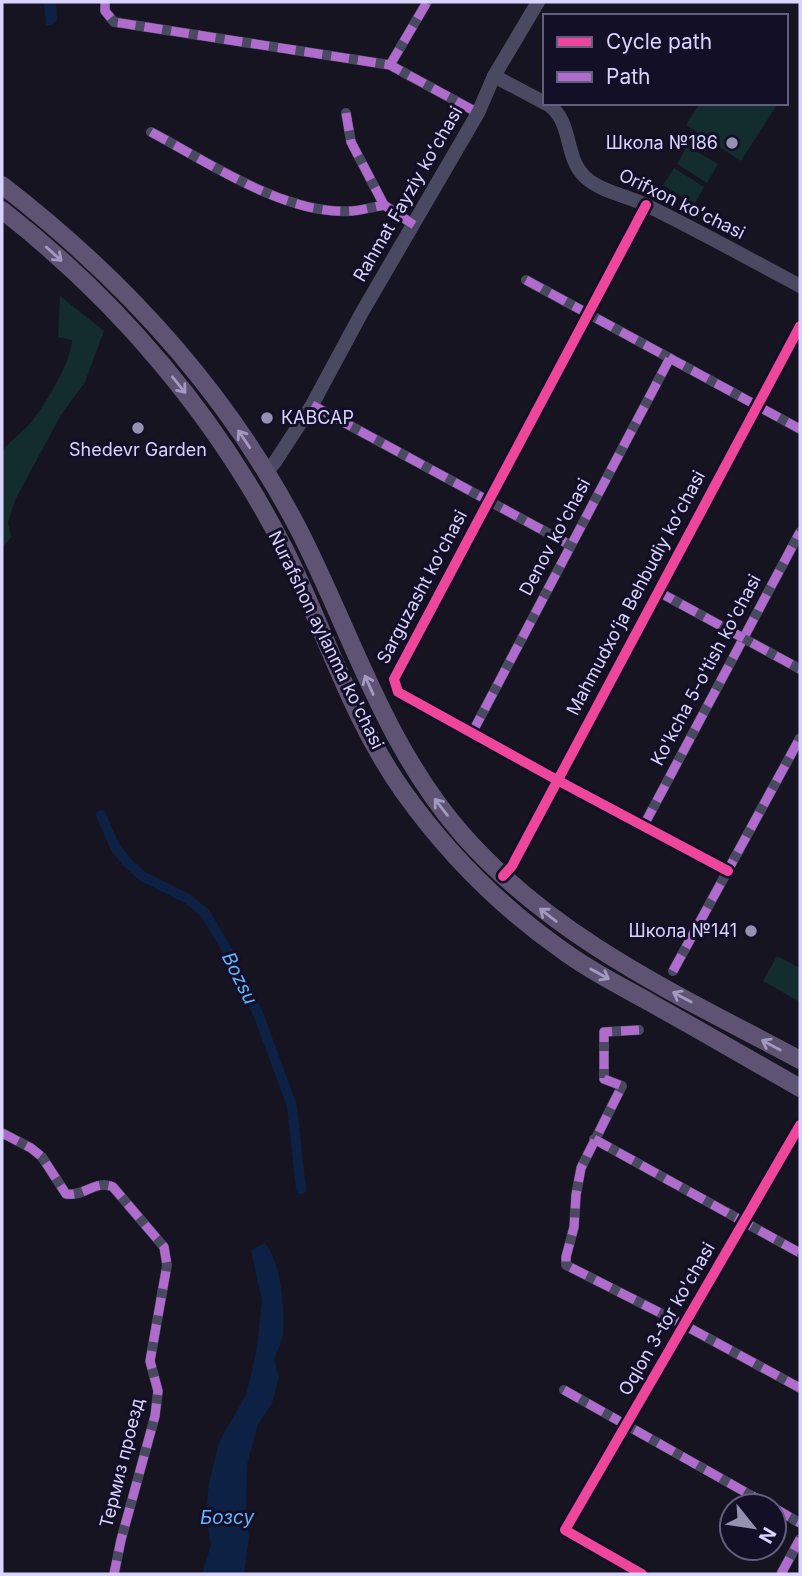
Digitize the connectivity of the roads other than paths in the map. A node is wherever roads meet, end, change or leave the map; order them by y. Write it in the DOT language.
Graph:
graph roads {
  1 [pos="105,2"];
  2 [pos="427,2"];
  3 [pos="538,2"];
  4 [pos="390,65"];
  5 [pos="494,76"];
  6 [pos="543,102"];
  7 [pos="548,105"];
  8 [pos="346,113"];
  9 [pos="478,113"];
  10 [pos="151,132"];
  11 [pos="2,185"];
  12 [pos="384,205"];
  13 [pos="646,205"];
  14 [pos="2,210"];
  15 [pos="414,225"];
  16 [pos="526,280"];
  17 [pos="800,286"];
  18 [pos="131,297"];
  19 [pos="115,313"];
  20 [pos="587,314"];
  21 [pos="800,327"];
  22 [pos="670,358"];
  23 [pos="312,405"];
  24 [pos="757,406"];
  25 [pos="800,429"];
  26 [pos="266,472"];
  27 [pos="488,500"];
  28 [pos="800,532"];
  29 [pos="570,544"];
  30 [pos="657,591"];
  31 [pos="743,637"];
  32 [pos="800,669"];
  33 [pos="472,733"];
  34 [pos="800,738"];
  35 [pos="399,746"];
  36 [pos="382,756"];
  37 [pos="557,780"];
  38 [pos="644,825"];
  39 [pos="463,834"];
  40 [pos="447,846"];
  41 [pos="728,871"];
  42 [pos="503,876"];
  43 [pos="673,971"];
  44 [pos="639,1030"];
  45 [pos="800,1060"];
  46 [pos="800,1088"];
  47 [pos="800,1125"];
  48 [pos="2,1133"];
  49 [pos="594,1139"];
  50 [pos="744,1222"];
  51 [pos="800,1253"];
  52 [pos="684,1325"];
  53 [pos="800,1388"];
  54 [pos="564,1390"];
  55 [pos="626,1425"];
  56 [pos="745,1492"];
  57 [pos="800,1539"];
  58 [pos="114,1574"];
  59 [pos="642,1574"];
  60 [pos="781,1574"];
  1 -- 4 [label="street"];
  2 -- 4 [label="street"];
  3 -- 5 [label="street, Rahmat Fayziy koʻchasi"];
  4 -- 9 [label="street"];
  5 -- 6 [label="street, Orifxon koʻchasi"];
  5 -- 9 [label="street, Rahmat Fayziy koʻchasi"];
  7 -- 13 [label="street, Orifxon koʻchasi"];
  8 -- 12 [label="street"];
  9 -- 15 [label="street, Rahmat Fayziy koʻchasi"];
  10 -- 12 [label="street"];
  11 -- 18 [label="main road, Nurafshon aylanma ko'chasi"];
  12 -- 15 [label="street"];
  13 -- 17 [label="street, Orifxon koʻchasi"];
  13 -- 20 [label="street, Sarguzasht ko'chasi"];
  14 -- 19 [label="main road, Nurafshon aylanma ko'chasi, one-way"];
  15 -- 23 [label="street, Rahmat Fayziy koʻchasi"];
  16 -- 20 [label="street"];
  18 -- 19 [label="main road"];
  26 -- 18 [label="main road, Nurafshon aylanma ko'chasi, one-way"];
  19 -- 36 [label="main road, Nurafshon aylanma ko'chasi, one-way"];
  20 -- 22 [label="street"];
  20 -- 27 [label="street, Sarguzasht ko'chasi"];
  21 -- 24 [label="street, Mahmudxoʻja Behbudiy koʻchasi"];
  22 -- 24 [label="street"];
  22 -- 29 [label="street, Denov ko'chasi"];
  23 -- 26 [label="street, Rahmat Fayziy koʻchasi"];
  23 -- 27 [label="street"];
  24 -- 25 [label="street"];
  24 -- 30 [label="street, Mahmudxoʻja Behbudiy koʻchasi"];
  35 -- 26 [label="main road, Nurafshon aylanma ko'chasi, one-way"];
  27 -- 29 [label="street"];
  27 -- 33 [label="street, Sarguzasht ko'chasi"];
  28 -- 31 [label="street, Ko'kcha 5-o'tish ko'chasi"];
  29 -- 33 [label="street, Denov ko'chasi"];
  30 -- 31 [label="street"];
  30 -- 37 [label="street, Mahmudxoʻja Behbudiy koʻchasi"];
  31 -- 32 [label="street"];
  31 -- 38 [label="street, Ko'kcha 5-o'tish ko'chasi"];
  33 -- 37 [label="street, Sarguzasht ko'chasi"];
  34 -- 41 [label="street"];
  35 -- 36 [label="main road"];
  39 -- 35 [label="main road, Nurafshon aylanma ko'chasi, one-way"];
  36 -- 40 [label="main road, Nurafshon aylanma ko'chasi"];
  37 -- 38 [label="street, Sarguzasht ko'chasi"];
  37 -- 42 [label="street, Mahmudxoʻja Behbudiy koʻchasi"];
  38 -- 41 [label="street, Sarguzasht ko'chasi"];
  39 -- 40 [label="main road"];
  39 -- 42 [label="main road, Nurafshon aylanma ko'chasi"];
  40 -- 46 [label="main road, Nurafshon aylanma ko'chasi, one-way"];
  41 -- 43 [label="street"];
  45 -- 42 [label="main road, Nurafshon aylanma ko'chasi, one-way"];
  44 -- 49 [label="street"];
  47 -- 50 [label="street, Oqlon 3-tor ko'chasi"];
  48 -- 58 [label="street, Термиз проезд"];
  49 -- 50 [label="street"];
  49 -- 52 [label="street"];
  50 -- 51 [label="street"];
  50 -- 52 [label="street, Oqlon 3-tor ko'chasi"];
  52 -- 53 [label="street"];
  52 -- 55 [label="street, Oqlon 3-tor ko'chasi"];
  54 -- 55 [label="street"];
  55 -- 56 [label="street"];
  55 -- 59 [label="street, Oqlon 3-tor ko'chasi"];
  57 -- 60 [label="street"];
}
